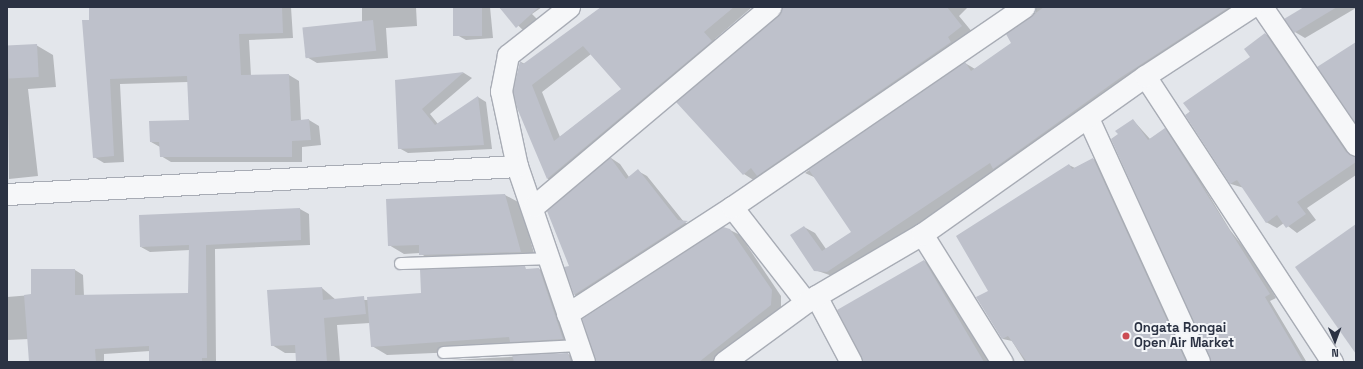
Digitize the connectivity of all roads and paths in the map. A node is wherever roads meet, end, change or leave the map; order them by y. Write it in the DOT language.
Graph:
graph roads {
  1 [pos="569,7"];
  2 [pos="770,7"];
  3 [pos="1024,7"];
  4 [pos="1251,7"];
  5 [pos="1262,7"];
  6 [pos="1145,76"];
  7 [pos="1088,118"];
  8 [pos="1356,145"];
  9 [pos="517,166"];
  10 [pos="7,194"];
  11 [pos="534,206"];
  12 [pos="732,207"];
  13 [pos="922,234"];
  14 [pos="547,258"];
  15 [pos="400,263"];
  16 [pos="811,299"];
  17 [pos="567,314"];
  18 [pos="442,352"];
  19 [pos="581,354"];
  20 [pos="724,362"];
  21 [pos="851,362"];
  22 [pos="1002,362"];
  23 [pos="1198,362"];
  24 [pos="1332,362"];
  1 -- 9 [label="street"];
  2 -- 11 [label="street"];
  3 -- 12 [label="street"];
  4 -- 6 [label="street"];
  5 -- 8 [label="street"];
  6 -- 7 [label="street"];
  6 -- 24 [label="street"];
  7 -- 13 [label="street"];
  7 -- 23 [label="street"];
  9 -- 10 [label="street"];
  9 -- 11 [label="street"];
  11 -- 14 [label="street"];
  12 -- 16 [label="street"];
  12 -- 17 [label="street"];
  13 -- 16 [label="street"];
  13 -- 22 [label="street"];
  14 -- 15 [label="lane"];
  14 -- 17 [label="street"];
  16 -- 20 [label="street"];
  16 -- 21 [label="street"];
  17 -- 19 [label="street"];
  18 -- 19 [label="lane"];
}
